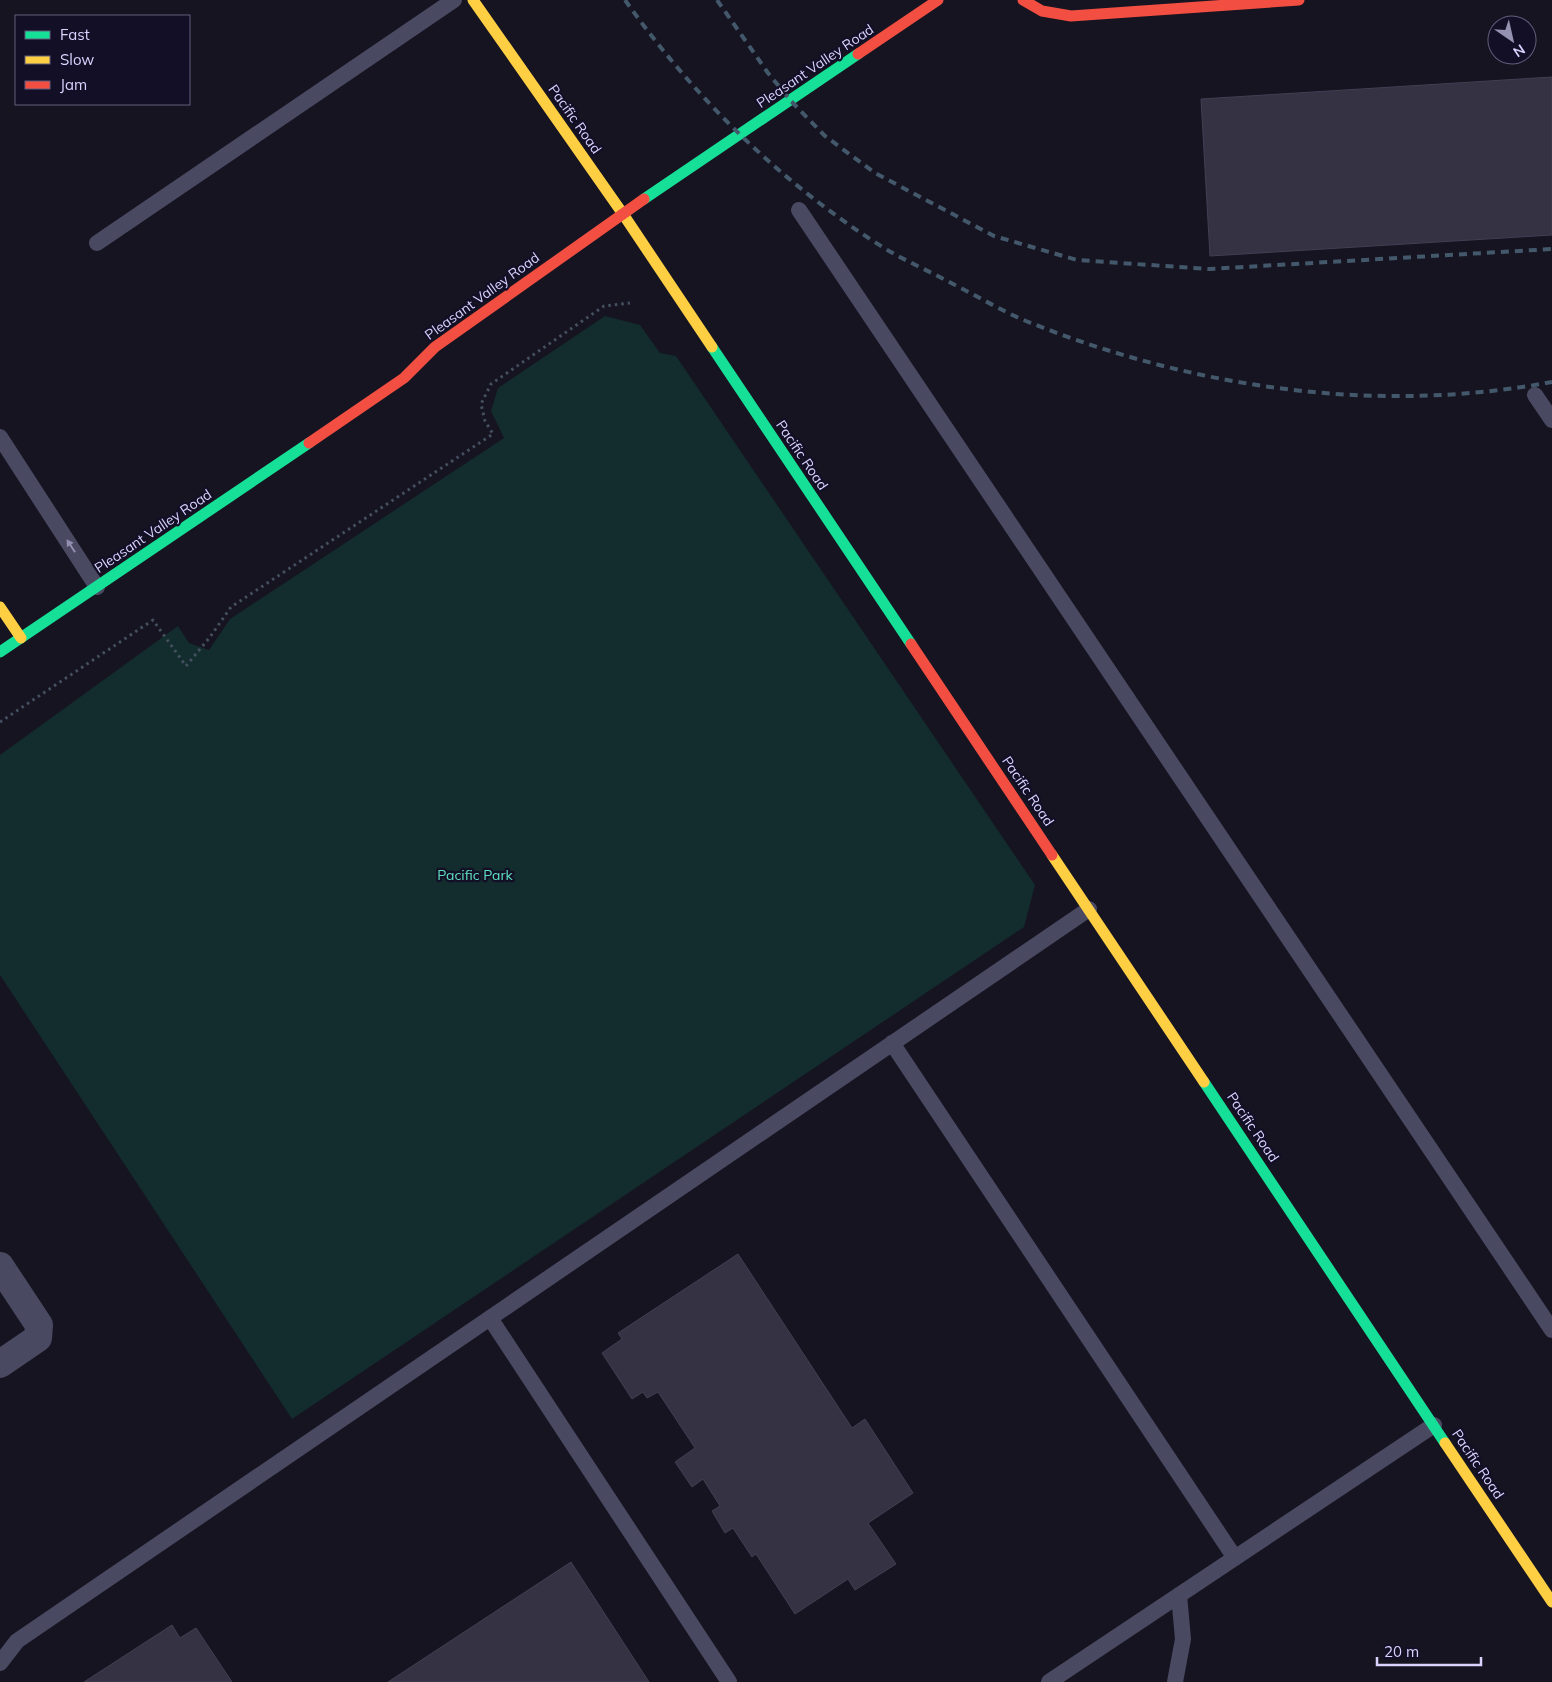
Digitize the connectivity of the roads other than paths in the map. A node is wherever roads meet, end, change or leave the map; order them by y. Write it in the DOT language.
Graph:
graph roads {
  1 [pos="454,0"];
  2 [pos="473,0"];
  3 [pos="938,0"];
  4 [pos="1023,0"];
  5 [pos="1299,0"];
  6 [pos="799,210"];
  7 [pos="623,214"];
  8 [pos="97,243"];
  9 [pos="1535,395"];
  10 [pos="1552,420"];
  11 [pos="0,437"];
  12 [pos="97,587"];
  13 [pos="0,607"];
  14 [pos="21,638"];
  15 [pos="0,652"];
  16 [pos="1089,909"];
  17 [pos="892,1043"];
  18 [pos="0,1266"];
  19 [pos="490,1318"];
  20 [pos="1552,1330"];
  21 [pos="0,1364"];
  22 [pos="1434,1425"];
  23 [pos="1235,1558"];
  24 [pos="1179,1595"];
  25 [pos="1552,1602"];
  26 [pos="0,1663"];
  27 [pos="729,1682"];
  28 [pos="1049,1682"];
  29 [pos="1175,1682"];
  1 -- 8 [label="lane"];
  2 -- 7 [label="street, Pacific Road"];
  3 -- 7 [label="street, Pleasant Valley Road"];
  4 -- 5 [label="street"];
  6 -- 20 [label="lane"];
  7 -- 12 [label="street, Pleasant Valley Road"];
  7 -- 16 [label="street, Pacific Road"];
  9 -- 10 [label="lane"];
  12 -- 11 [label="lane, one-way"];
  12 -- 14 [label="street, Pleasant Valley Road"];
  13 -- 14 [label="street"];
  14 -- 15 [label="street, Pleasant Valley Road"];
  16 -- 17 [label="lane"];
  16 -- 22 [label="street, Pacific Road"];
  17 -- 19 [label="lane"];
  17 -- 23 [label="lane"];
  18 -- 21 [label="street"];
  19 -- 26 [label="lane"];
  19 -- 27 [label="lane"];
  22 -- 23 [label="lane"];
  22 -- 25 [label="street, Pacific Road"];
  23 -- 24 [label="lane"];
  24 -- 28 [label="lane"];
  24 -- 29 [label="lane"];
}
